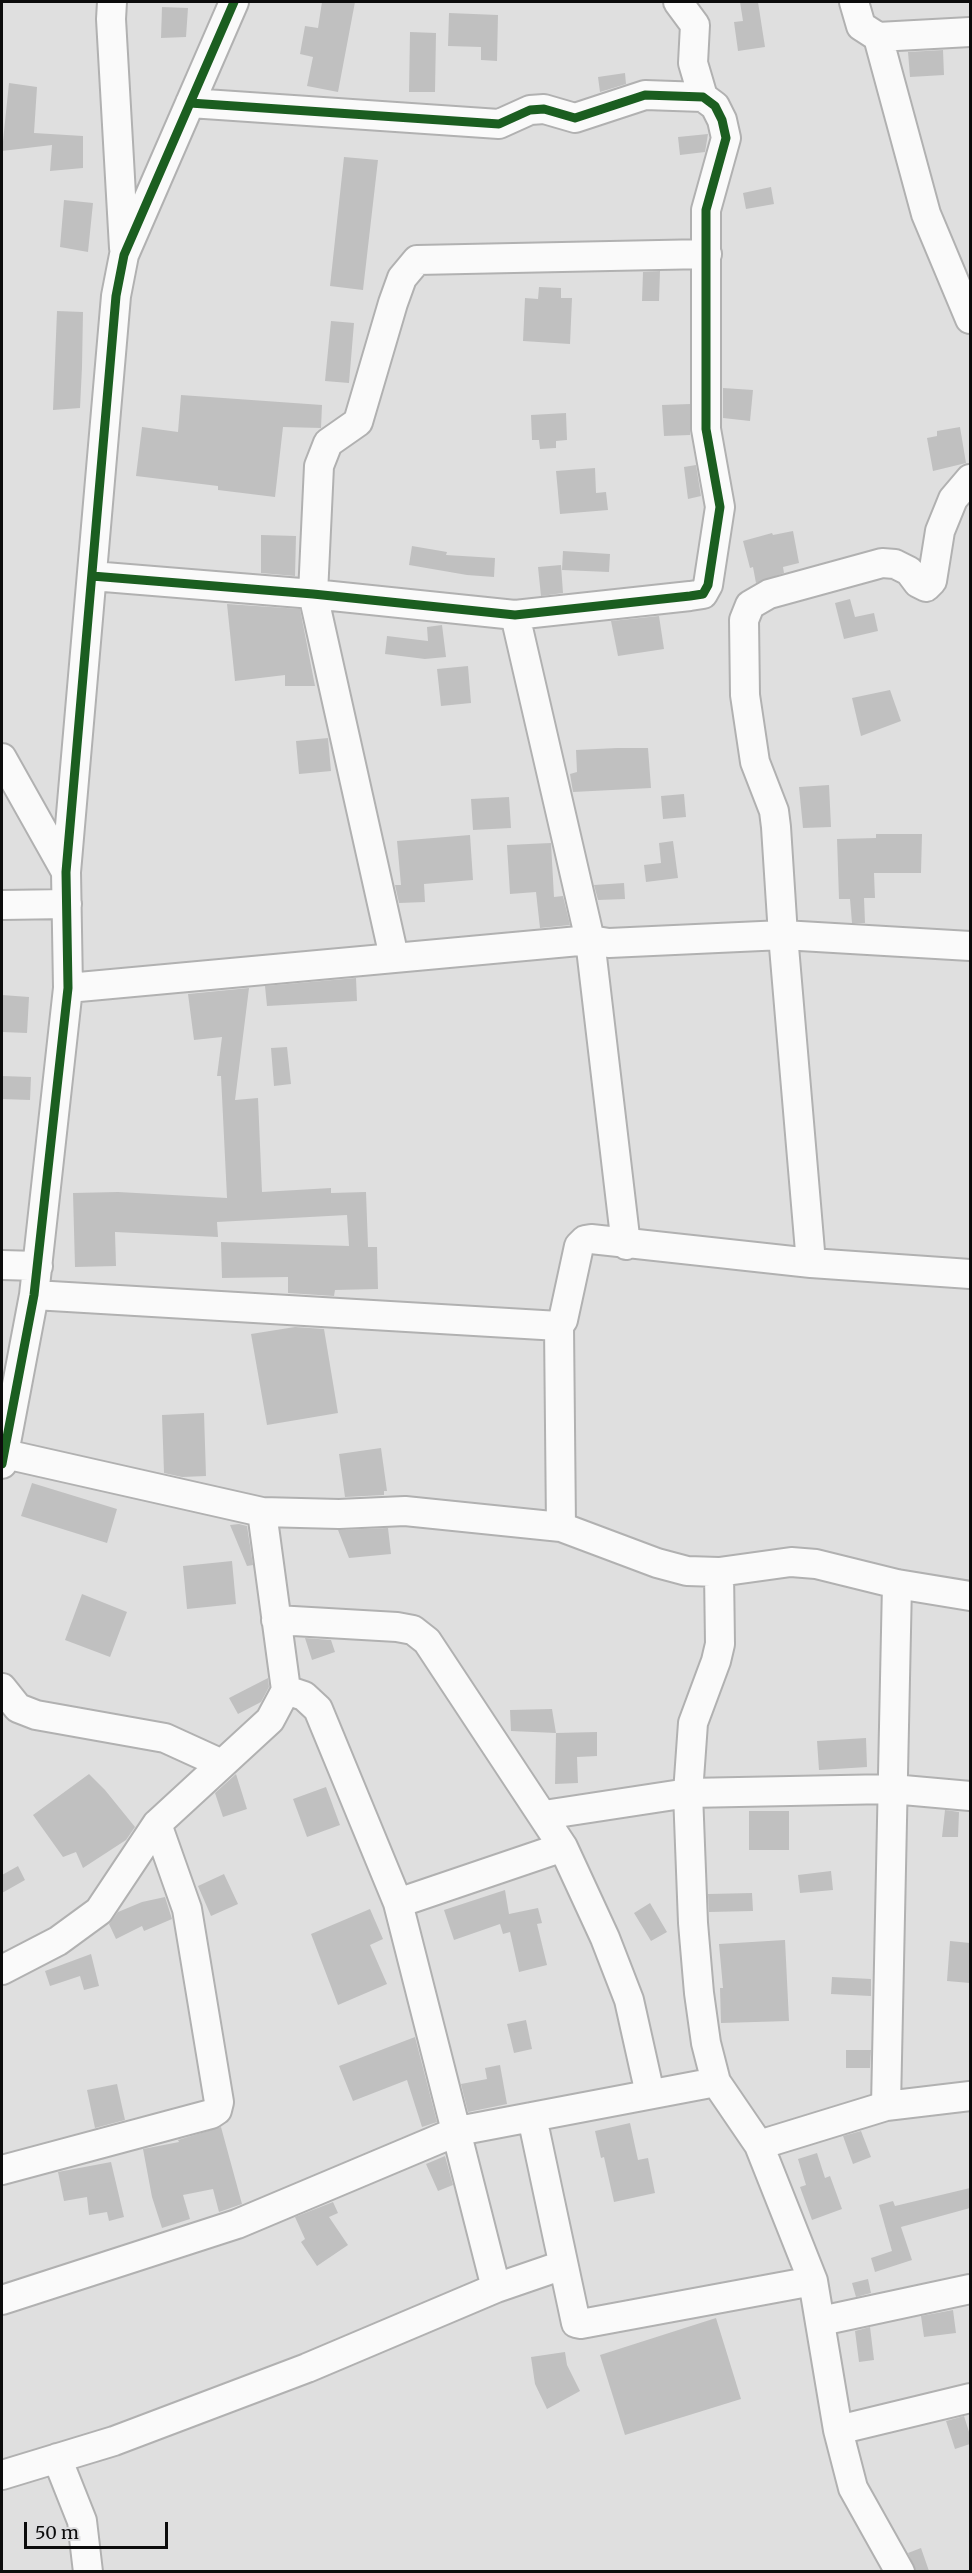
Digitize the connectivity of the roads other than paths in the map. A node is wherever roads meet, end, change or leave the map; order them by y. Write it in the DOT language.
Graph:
graph roads {
  1 [pos="112,2"];
  2 [pos="234,2"];
  3 [pos="678,2"];
  4 [pos="854,2"];
  5 [pos="970,32"];
  6 [pos="878,37"];
  7 [pos="703,97"];
  8 [pos="190,103"];
  9 [pos="707,254"];
  10 [pos="124,255"];
  11 [pos="970,319"];
  12 [pos="970,478"];
  13 [pos="92,576"];
  14 [pos="313,594"];
  15 [pos="515,615"];
  16 [pos="2,758"];
  17 [pos="66,872"];
  18 [pos="67,904"];
  19 [pos="2,905"];
  20 [pos="783,934"];
  21 [pos="590,940"];
  22 [pos="970,946"];
  23 [pos="394,957"];
  24 [pos="68,988"];
  25 [pos="626,1245"];
  26 [pos="811,1263"];
  27 [pos="2,1265"];
  28 [pos="38,1266"];
  29 [pos="970,1274"];
  30 [pos="34,1295"];
  31 [pos="559,1326"];
  32 [pos="3,1459"];
  33 [pos="262,1512"];
  34 [pos="561,1527"];
  35 [pos="719,1572"];
  36 [pos="897,1584"];
  37 [pos="970,1596"];
  38 [pos="276,1620"];
  39 [pos="2,1688"];
  40 [pos="286,1690"];
  41 [pos="222,1764"];
  42 [pos="892,1789"];
  43 [pos="688,1792"];
  44 [pos="970,1796"];
  45 [pos="543,1815"];
  46 [pos="157,1824"];
  47 [pos="563,1847"];
  48 [pos="398,1903"];
  49 [pos="2,1970"];
  50 [pos="716,2082"];
  51 [pos="650,2094"];
  52 [pos="970,2096"];
  53 [pos="886,2106"];
  54 [pos="531,2117"];
  55 [pos="458,2131"];
  56 [pos="759,2145"];
  57 [pos="2,2170"];
  58 [pos="563,2265"];
  59 [pos="813,2281"];
  60 [pos="496,2288"];
  61 [pos="970,2289"];
  62 [pos="2,2300"];
  63 [pos="821,2321"];
  64 [pos="970,2398"];
  65 [pos="838,2430"];
  66 [pos="57,2458"];
  67 [pos="2,2475"];
  68 [pos="88,2571"];
  69 [pos="900,2571"];
  1 -- 10 [label="street"];
  2 -- 8 [label="street"];
  3 -- 7 [label="street"];
  4 -- 6 [label="street"];
  5 -- 6 [label="street"];
  6 -- 11 [label="street"];
  7 -- 8 [label="street"];
  7 -- 9 [label="street"];
  8 -- 10 [label="street"];
  9 -- 14 [label="street"];
  9 -- 15 [label="street"];
  10 -- 13 [label="street"];
  12 -- 20 [label="street"];
  13 -- 14 [label="street"];
  13 -- 17 [label="street"];
  14 -- 15 [label="street"];
  14 -- 23 [label="street"];
  15 -- 21 [label="street"];
  16 -- 17 [label="street"];
  17 -- 18 [label="street"];
  18 -- 19 [label="street"];
  18 -- 24 [label="street"];
  20 -- 21 [label="street"];
  20 -- 22 [label="street"];
  20 -- 26 [label="street"];
  21 -- 23 [label="street"];
  21 -- 25 [label="street"];
  23 -- 24 [label="street"];
  24 -- 28 [label="street"];
  25 -- 26 [label="street"];
  25 -- 31 [label="street"];
  26 -- 29 [label="street"];
  27 -- 28 [label="street"];
  28 -- 30 [label="street"];
  30 -- 31 [label="street"];
  30 -- 32 [label="street"];
  31 -- 34 [label="street"];
  32 -- 33 [label="street"];
  33 -- 34 [label="street"];
  33 -- 38 [label="street"];
  34 -- 35 [label="street"];
  35 -- 36 [label="street"];
  35 -- 43 [label="street"];
  36 -- 37 [label="street"];
  36 -- 42 [label="street"];
  38 -- 40 [label="street"];
  38 -- 45 [label="street"];
  39 -- 41 [label="street"];
  40 -- 41 [label="street"];
  40 -- 48 [label="street"];
  41 -- 46 [label="street"];
  42 -- 43 [label="street"];
  42 -- 44 [label="street"];
  42 -- 53 [label="street"];
  43 -- 45 [label="street"];
  43 -- 50 [label="street"];
  45 -- 47 [label="street"];
  46 -- 49 [label="street"];
  46 -- 57 [label="street"];
  47 -- 48 [label="street"];
  47 -- 51 [label="street"];
  48 -- 55 [label="street"];
  50 -- 51 [label="street"];
  50 -- 56 [label="street"];
  51 -- 54 [label="street"];
  52 -- 53 [label="street"];
  53 -- 56 [label="street"];
  54 -- 55 [label="street"];
  54 -- 58 [label="street"];
  55 -- 60 [label="street"];
  55 -- 62 [label="street"];
  56 -- 59 [label="street"];
  58 -- 59 [label="street"];
  58 -- 60 [label="street"];
  59 -- 63 [label="street"];
  60 -- 66 [label="street"];
  61 -- 63 [label="street"];
  63 -- 65 [label="street"];
  64 -- 65 [label="street"];
  65 -- 69 [label="street"];
  66 -- 67 [label="street"];
  66 -- 68 [label="street"];
}
